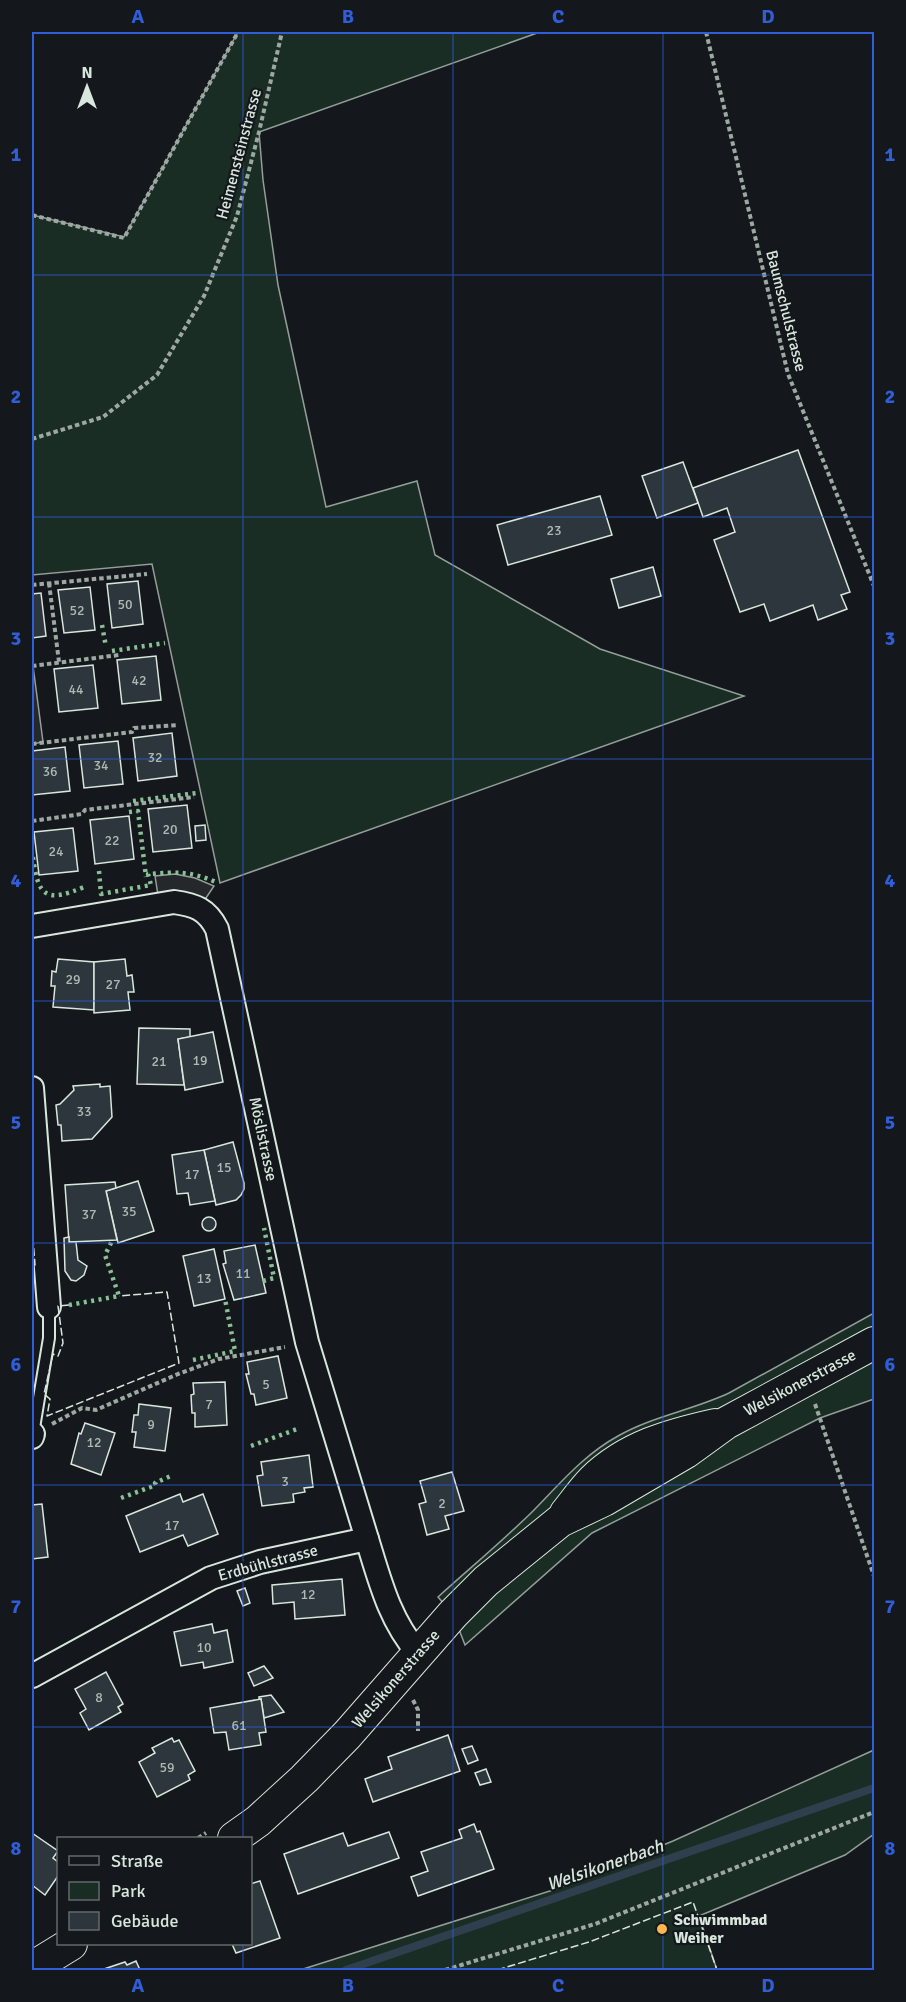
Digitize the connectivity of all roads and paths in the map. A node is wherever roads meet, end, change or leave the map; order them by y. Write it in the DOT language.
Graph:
graph roads {
  1 [pos="238,32"];
  2 [pos="282,32"];
  3 [pos="706,32"];
  4 [pos="32,215"];
  5 [pos="32,439"];
  6 [pos="147,574"];
  7 [pos="49,583"];
  8 [pos="32,585"];
  9 [pos="874,586"];
  10 [pos="120,655"];
  11 [pos="59,662"];
  12 [pos="32,666"];
  13 [pos="178,725"];
  14 [pos="32,744"];
  15 [pos="194,797"];
  16 [pos="32,821"];
  17 [pos="32,926"];
  18 [pos="32,1088"];
  19 [pos="50,1307"];
  20 [pos="874,1343"];
  21 [pos="278,1349"];
  22 [pos="806,1380"];
  23 [pos="32,1435"];
  24 [pos="367,1539"];
  25 [pos="874,1576"];
  26 [pos="418,1653"];
  27 [pos="32,1676"];
  28 [pos="874,1812"];
  29 [pos="237,1837"];
  30 [pos="69,1945"];
  31 [pos="32,1968"];
  32 [pos="445,1971"];
  1 -- 4 [label="path"];
  2 -- 5 [label="path, Heimensteinstrasse"];
  3 -- 9 [label="path, Baumschulstrasse"];
  6 -- 7 [label="path"];
  7 -- 8 [label="path"];
  7 -- 11 [label="path"];
  10 -- 11 [label="path"];
  11 -- 12 [label="path"];
  13 -- 14 [label="path"];
  15 -- 16 [label="path"];
  17 -- 24 [label="street, Möslistrasse"];
  18 -- 19 [label="street"];
  19 -- 23 [label="lane"];
  20 -- 22 [label="main road, Welsikonerstrasse"];
  21 -- 23 [label="path"];
  22 -- 25 [label="path"];
  22 -- 26 [label="main road, Welsikonerstrasse"];
  24 -- 26 [label="street"];
  24 -- 27 [label="street, Erdbühlstrasse"];
  26 -- 29 [label="main road, Welsikonerstrasse"];
  28 -- 32 [label="path"];
  30 -- 31 [label="main road"];
}
